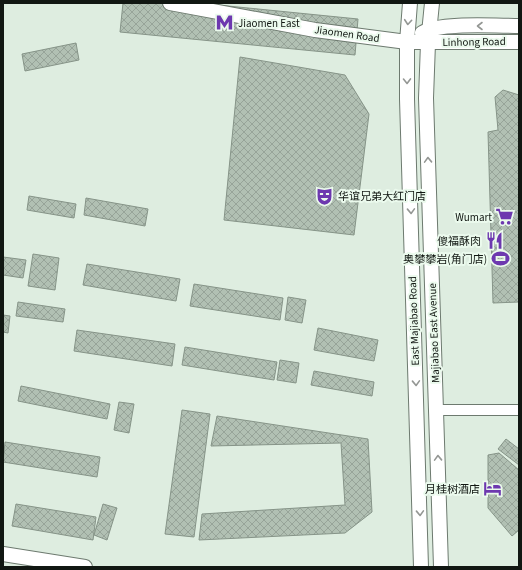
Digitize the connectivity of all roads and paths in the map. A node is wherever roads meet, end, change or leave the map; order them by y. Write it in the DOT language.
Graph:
graph roads {
  1 [pos="170,3"];
  2 [pos="410,3"];
  3 [pos="432,3"];
  4 [pos="519,26"];
  5 [pos="430,28"];
  6 [pos="407,42"];
  7 [pos="519,42"];
  8 [pos="428,43"];
  9 [pos="436,410"];
  10 [pos="519,410"];
  11 [pos="3,554"];
  12 [pos="85,567"];
  13 [pos="421,567"];
  14 [pos="442,567"];
  1 -- 6 [label="main road, Jiaomen Road"];
  2 -- 6 [label="main road, East Majiabao Road, one-way"];
  3 -- 5 [label="main road, Majiabao East Avenue"];
  4 -- 5 [label="main road, Linhong Road, one-way"];
  5 -- 6 [label="main road"];
  5 -- 8 [label="main road, Majiabao East Avenue"];
  6 -- 8 [label="main road, Jiaomen Road"];
  6 -- 13 [label="main road, East Majiabao Road, one-way"];
  7 -- 8 [label="main road, Linhong Road"];
  9 -- 8 [label="main road, Majiabao East Avenue, one-way"];
  9 -- 10 [label="street"];
  14 -- 9 [label="main road, Majiabao East Avenue, one-way"];
  11 -- 12 [label="main road"];
}
